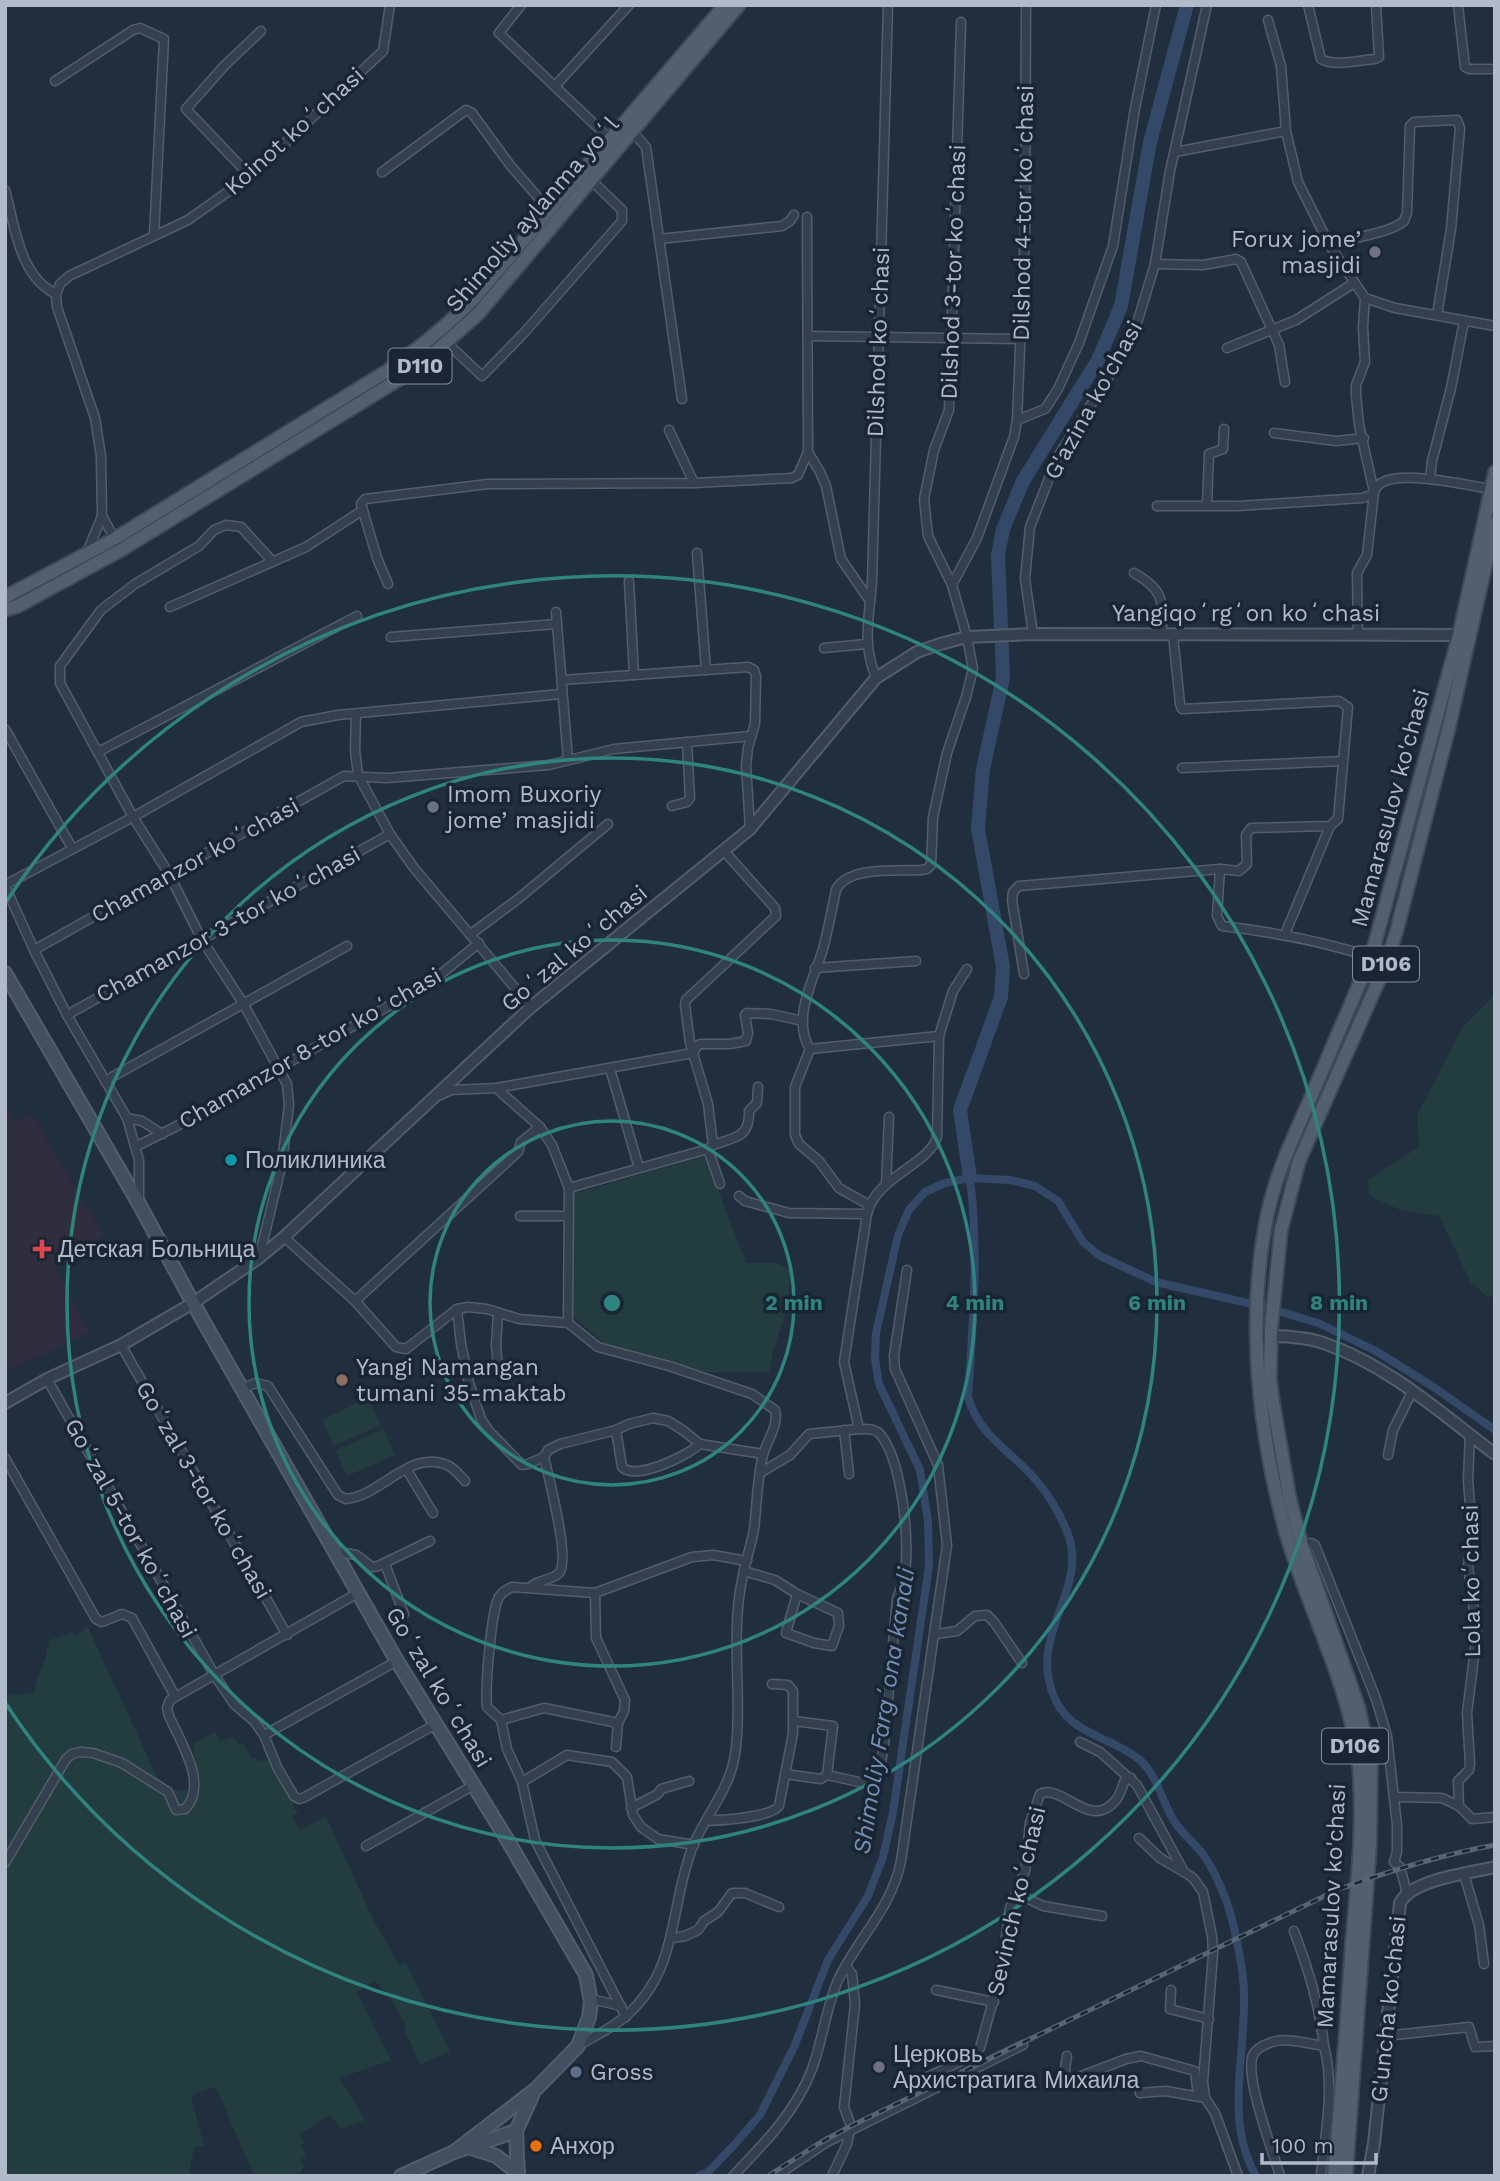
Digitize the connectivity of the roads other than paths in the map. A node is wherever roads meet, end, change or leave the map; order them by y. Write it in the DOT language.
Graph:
graph roads {
  1 [pos="390,5"];
  2 [pos="521,5"];
  3 [pos="629,5"];
  4 [pos="725,5"];
  5 [pos="739,5"];
  6 [pos="888,5"];
  7 [pos="1026,5"];
  8 [pos="1156,5"];
  9 [pos="1207,5"];
  10 [pos="1308,5"];
  11 [pos="1376,5"];
  12 [pos="1458,5"];
  13 [pos="1268,20"];
  14 [pos="961,22"];
  15 [pos="261,31"];
  16 [pos="1495,69"];
  17 [pos="55,81"];
  18 [pos="555,86"];
  19 [pos="632,131"];
  20 [pos="1286,131"];
  21 [pos="614,143"];
  22 [pos="1175,152"];
  23 [pos="382,172"];
  24 [pos="250,176"];
  25 [pos="592,181"];
  26 [pos="5,190"];
  27 [pos="549,210"];
  28 [pos="794,215"];
  29 [pos="807,216"];
  30 [pos="154,235"];
  31 [pos="659,239"];
  32 [pos="1330,246"];
  33 [pos="1154,264"];
  34 [pos="1354,283"];
  35 [pos="56,294"];
  36 [pos="1365,298"];
  37 [pos="1437,315"];
  38 [pos="1464,321"];
  39 [pos="1495,326"];
  40 [pos="1273,330"];
  41 [pos="808,336"];
  42 [pos="879,336"];
  43 [pos="951,337"];
  44 [pos="1021,338"];
  45 [pos="446,342"];
  46 [pos="1227,348"];
  47 [pos="1285,382"];
  48 [pos="682,399"];
  49 [pos="332,405"];
  50 [pos="341,416"];
  51 [pos="1017,420"];
  52 [pos="1224,429"];
  53 [pos="669,430"];
  54 [pos="1274,433"];
  55 [pos="1364,438"];
  56 [pos="808,452"];
  57 [pos="1495,472"];
  58 [pos="1430,479"];
  59 [pos="694,483"];
  60 [pos="1491,489"];
  61 [pos="1374,492"];
  62 [pos="1157,506"];
  63 [pos="1208,506"];
  64 [pos="363,510"];
  65 [pos="102,516"];
  66 [pos="1495,523"];
  67 [pos="117,545"];
  68 [pos="697,553"];
  69 [pos="85,555"];
  70 [pos="273,562"];
  71 [pos="1134,573"];
  72 [pos="629,581"];
  73 [pos="388,584"];
  74 [pos="952,585"];
  75 [pos="5,597"];
  76 [pos="870,601"];
  77 [pos="170,607"];
  78 [pos="5,610"];
  79 [pos="555,612"];
  80 [pos="357,616"];
  81 [pos="557,624"];
  82 [pos="1033,634"];
  83 [pos="1358,634"];
  84 [pos="1168,635"];
  85 [pos="1465,635"];
  86 [pos="979,636"];
  87 [pos="391,637"];
  88 [pos="967,637"];
  89 [pos="866,644"];
  90 [pos="824,648"];
  91 [pos="706,670"];
  92 [pos="634,675"];
  93 [pos="876,678"];
  94 [pos="562,680"];
  95 [pos="561,694"];
  96 [pos="356,715"];
  97 [pos="5,729"];
  98 [pos="751,736"];
  99 [pos="687,742"];
  100 [pos="98,752"];
  101 [pos="568,760"];
  102 [pos="1342,761"];
  103 [pos="1182,768"];
  104 [pos="358,775"];
  105 [pos="672,806"];
  106 [pos="133,817"];
  107 [pos="608,824"];
  108 [pos="1330,826"];
  109 [pos="750,829"];
  110 [pos="390,834"];
  111 [pos="72,848"];
  112 [pos="724,852"];
  113 [pos="1220,869"];
  114 [pos="169,874"];
  115 [pos="5,886"];
  116 [pos="471,934"];
  117 [pos="1285,934"];
  118 [pos="202,940"];
  119 [pos="479,943"];
  120 [pos="347,946"];
  121 [pos="34,950"];
  122 [pos="1371,957"];
  123 [pos="916,961"];
  124 [pos="816,968"];
  125 [pos="967,968"];
  126 [pos="5,973"];
  127 [pos="1024,974"];
  128 [pos="243,1003"];
  129 [pos="531,1007"];
  130 [pos="67,1015"];
  131 [pos="803,1021"];
  132 [pos="939,1036"];
  133 [pos="810,1049"];
  134 [pos="693,1053"];
  135 [pos="277,1068"];
  136 [pos="610,1069"];
  137 [pos="105,1082"];
  138 [pos="758,1087"];
  139 [pos="496,1088"];
  140 [pos="435,1098"];
  141 [pos="889,1117"];
  142 [pos="127,1118"];
  143 [pos="540,1127"];
  144 [pos="163,1134"];
  145 [pos="136,1146"];
  146 [pos="711,1147"];
  147 [pos="639,1168"];
  148 [pos="720,1184"];
  149 [pos="886,1185"];
  150 [pos="569,1188"];
  151 [pos="739,1196"];
  152 [pos="138,1202"];
  153 [pos="868,1209"];
  154 [pos="520,1216"];
  155 [pos="569,1216"];
  156 [pos="284,1237"];
  157 [pos="258,1258"];
  158 [pos="907,1270"];
  159 [pos="355,1301"];
  160 [pos="193,1303"];
  161 [pos="457,1309"];
  162 [pos="498,1313"];
  163 [pos="568,1323"];
  164 [pos="1256,1332"];
  165 [pos="1271,1332"];
  166 [pos="121,1345"];
  167 [pos="498,1367"];
  168 [pos="47,1379"];
  169 [pos="242,1389"];
  170 [pos="1412,1392"];
  171 [pos="5,1403"];
  172 [pos="859,1429"];
  173 [pos="616,1430"];
  174 [pos="844,1430"];
  175 [pos="1470,1435"];
  176 [pos="700,1444"];
  177 [pos="763,1454"];
  178 [pos="1495,1454"];
  179 [pos="1388,1455"];
  180 [pos="544,1457"];
  181 [pos="5,1458"];
  182 [pos="407,1469"];
  183 [pos="760,1473"];
  184 [pos="849,1474"];
  185 [pos="465,1480"];
  186 [pos="433,1513"];
  187 [pos="429,1541"];
  188 [pos="1302,1545"];
  189 [pos="334,1550"];
  190 [pos="747,1561"];
  191 [pos="385,1564"];
  192 [pos="744,1571"];
  193 [pos="530,1588"];
  194 [pos="358,1593"];
  195 [pos="595,1593"];
  196 [pos="797,1594"];
  197 [pos="404,1614"];
  198 [pos="936,1634"];
  199 [pos="287,1636"];
  200 [pos="397,1661"];
  201 [pos="1023,1663"];
  202 [pos="215,1676"];
  203 [pos="772,1684"];
  204 [pos="175,1696"];
  205 [pos="502,1720"];
  206 [pos="794,1721"];
  207 [pos="618,1723"];
  208 [pos="436,1724"];
  209 [pos="264,1735"];
  210 [pos="1080,1742"];
  211 [pos="616,1747"];
  212 [pos="785,1774"];
  213 [pos="827,1775"];
  214 [pos="1131,1778"];
  215 [pos="522,1782"];
  216 [pos="689,1782"];
  217 [pos="873,1784"];
  218 [pos="474,1785"];
  219 [pos="1395,1797"];
  220 [pos="1459,1806"];
  221 [pos="631,1808"];
  222 [pos="1495,1817"];
  223 [pos="706,1821"];
  224 [pos="1139,1838"];
  225 [pos="864,1843"];
  226 [pos="694,1845"];
  227 [pos="366,1846"];
  228 [pos="5,1863"];
  229 [pos="1495,1867"];
  230 [pos="1184,1872"];
  231 [pos="1464,1874"];
  232 [pos="1016,1893"];
  233 [pos="1407,1893"];
  234 [pos="779,1908"];
  235 [pos="1102,1916"];
  236 [pos="1294,1931"];
  237 [pos="672,1938"];
  238 [pos="1484,1964"];
  239 [pos="846,1966"];
  240 [pos="936,1990"];
  241 [pos="1171,1990"];
  242 [pos="591,1999"];
  243 [pos="994,2002"];
  244 [pos="621,2006"];
  245 [pos="626,2017"];
  246 [pos="1209,2019"];
  247 [pos="1385,2036"];
  248 [pos="1024,2045"];
  249 [pos="578,2046"];
  250 [pos="1324,2046"];
  251 [pos="1495,2046"];
  252 [pos="1067,2056"];
  253 [pos="919,2081"];
  254 [pos="536,2089"];
  255 [pos="1140,2093"];
  256 [pos="1205,2098"];
  257 [pos="850,2129"];
  258 [pos="516,2130"];
  259 [pos="471,2148"];
  260 [pos="454,2152"];
  261 [pos="518,2175"];
  262 [pos="401,2176"];
  263 [pos="733,2176"];
  264 [pos="776,2176"];
  265 [pos="832,2176"];
  266 [pos="1238,2176"];
  267 [pos="1280,2176"];
  268 [pos="1321,2176"];
  269 [pos="1334,2176"];
  270 [pos="1346,2176"];
  271 [pos="1368,2176"];
  1 -- 24 [label="street, Koinot koʻchasi"];
  2 -- 18 [label="street"];
  3 -- 18 [label="street"];
  4 -- 21 [label="main road, Shimoliy aylanma yoʻl / D110"];
  5 -- 19 [label="main road, Shimoliy aylanma yoʻl / D110"];
  6 -- 42 [label="street, Dilshod koʻchasi"];
  7 -- 44 [label="street, Dilshod 4-tor koʻchasi"];
  8 -- 51 [label="street"];
  9 -- 22 [label="street, G'azina ko'chasi"];
  10 -- 11 [label="street"];
  12 -- 16 [label="street"];
  13 -- 20 [label="street"];
  14 -- 43 [label="street, Dilshod 3-tor koʻchasi"];
  15 -- 24 [label="street"];
  17 -- 30 [label="street"];
  18 -- 21 [label="street"];
  19 -- 21 [label="main road, Shimoliy aylanma yoʻl / D110"];
  19 -- 31 [label="street"];
  20 -- 22 [label="street"];
  20 -- 32 [label="street"];
  21 -- 25 [label="main road, Shimoliy aylanma yoʻl / D110"];
  21 -- 27 [label="main road, Shimoliy aylanma yoʻl / D110"];
  22 -- 33 [label="street, G'azina ko'chasi"];
  23 -- 27 [label="street"];
  24 -- 30 [label="street, Koinot koʻchasi"];
  25 -- 45 [label="main road, Shimoliy aylanma yoʻl / D110"];
  25 -- 45 [label="street"];
  26 -- 35 [label="street"];
  27 -- 49 [label="main road, Shimoliy aylanma yoʻl / D110"];
  28 -- 31 [label="street"];
  29 -- 41 [label="street"];
  30 -- 35 [label="street, Koinot koʻchasi"];
  31 -- 48 [label="street"];
  32 -- 34 [label="street"];
  32 -- 37 [label="street"];
  33 -- 40 [label="street"];
  33 -- 82 [label="street, G'azina ko'chasi"];
  34 -- 36 [label="street"];
  34 -- 40 [label="street"];
  35 -- 65 [label="street"];
  36 -- 37 [label="street"];
  36 -- 55 [label="street"];
  37 -- 38 [label="street"];
  38 -- 39 [label="street"];
  38 -- 58 [label="street"];
  40 -- 46 [label="street"];
  40 -- 47 [label="street"];
  41 -- 42 [label="street"];
  41 -- 56 [label="street"];
  42 -- 43 [label="street"];
  42 -- 76 [label="street, Dilshod koʻchasi"];
  43 -- 44 [label="street"];
  43 -- 74 [label="street, Dilshod 3-tor koʻchasi"];
  44 -- 51 [label="street, Dilshod 4-tor koʻchasi"];
  45 -- 50 [label="main road, Shimoliy aylanma yoʻl / D110"];
  49 -- 50 [label="main road"];
  49 -- 67 [label="main road, Shimoliy aylanma yoʻl / D110"];
  50 -- 67 [label="main road, Shimoliy aylanma yoʻl / D110"];
  51 -- 74 [label="street, Dilshod 4-tor koʻchasi"];
  52 -- 63 [label="street"];
  53 -- 59 [label="street"];
  54 -- 55 [label="street"];
  55 -- 61 [label="street"];
  56 -- 59 [label="street"];
  56 -- 76 [label="street"];
  57 -- 60 [label="main road, D106"];
  58 -- 60 [label="street"];
  58 -- 61 [label="street"];
  59 -- 64 [label="street"];
  60 -- 85 [label="main road, D106"];
  61 -- 63 [label="street"];
  61 -- 83 [label="street"];
  62 -- 63 [label="street"];
  64 -- 70 [label="street"];
  64 -- 73 [label="street"];
  65 -- 67 [label="street"];
  65 -- 69 [label="street"];
  66 -- 85 [label="main road, D106"];
  67 -- 69 [label="main road, Shimoliy aylanma yoʻl / D110"];
  67 -- 78 [label="main road, Shimoliy aylanma yoʻl / D110"];
  68 -- 91 [label="street"];
  69 -- 75 [label="main road, Shimoliy aylanma yoʻl / D110"];
  70 -- 77 [label="street"];
  70 -- 100 [label="street"];
  71 -- 84 [label="street"];
  72 -- 92 [label="street"];
  74 -- 88 [label="street, Dilshod 3-tor koʻchasi"];
  76 -- 89 [label="street, Dilshod koʻchasi"];
  79 -- 81 [label="street"];
  80 -- 100 [label="street"];
  81 -- 87 [label="street"];
  81 -- 94 [label="street"];
  82 -- 84 [label="street, Yangiqoʻrgʻon koʻchasi"];
  82 -- 86 [label="street, Yangiqoʻrgʻon koʻchasi"];
  83 -- 84 [label="street, Yangiqoʻrgʻon koʻchasi"];
  83 -- 85 [label="street, Yangiqoʻrgʻon koʻchasi"];
  84 -- 102 [label="street"];
  85 -- 122 [label="main road, Mamarasulov ko'chasi / D106"];
  85 -- 165 [label="main road, Mamarasulov ko'chasi / D106"];
  86 -- 88 [label="street, Goʻzal koʻchasi"];
  88 -- 93 [label="street, Goʻzal koʻchasi"];
  88 -- 124 [label="street, Dilshod 3-tor koʻchasi"];
  89 -- 90 [label="street"];
  89 -- 93 [label="street, Dilshod koʻchasi"];
  91 -- 92 [label="street"];
  91 -- 98 [label="street"];
  92 -- 94 [label="street"];
  93 -- 109 [label="street, Goʻzal koʻchasi"];
  94 -- 95 [label="street"];
  95 -- 96 [label="street"];
  95 -- 101 [label="street"];
  96 -- 104 [label="street"];
  96 -- 106 [label="street"];
  97 -- 111 [label="street"];
  98 -- 99 [label="street, Chamanzor koʻchasi"];
  98 -- 109 [label="street"];
  99 -- 101 [label="street, Chamanzor koʻchasi"];
  99 -- 105 [label="street"];
  100 -- 106 [label="street"];
  101 -- 104 [label="street, Chamanzor koʻchasi"];
  102 -- 103 [label="street"];
  102 -- 108 [label="street"];
  104 -- 110 [label="street"];
  104 -- 114 [label="street, Chamanzor koʻchasi"];
  106 -- 111 [label="street"];
  106 -- 114 [label="street"];
  107 -- 116 [label="street"];
  108 -- 113 [label="street"];
  108 -- 117 [label="street"];
  109 -- 112 [label="street, Goʻzal koʻchasi"];
  110 -- 116 [label="street"];
  110 -- 118 [label="street, Chamanzor 3-tor koʻchasi"];
  111 -- 115 [label="street"];
  112 -- 129 [label="street, Goʻzal koʻchasi"];
  112 -- 134 [label="street"];
  113 -- 117 [label="street"];
  113 -- 127 [label="street"];
  114 -- 118 [label="street"];
  114 -- 121 [label="street, Chamanzor koʻchasi"];
  115 -- 121 [label="street"];
  116 -- 119 [label="street"];
  117 -- 122 [label="street"];
  118 -- 128 [label="street"];
  118 -- 130 [label="street, Chamanzor 3-tor koʻchasi"];
  119 -- 129 [label="street"];
  119 -- 135 [label="street, Chamanzor 8-tor koʻchasi"];
  120 -- 128 [label="street"];
  121 -- 130 [label="street"];
  122 -- 164 [label="main road, Mamarasulov ko'chasi / D106"];
  123 -- 124 [label="street"];
  124 -- 131 [label="street"];
  125 -- 132 [label="street"];
  126 -- 152 [label="main road, Goʻzal koʻchasi"];
  128 -- 135 [label="street"];
  128 -- 137 [label="street"];
  129 -- 140 [label="street, Goʻzal koʻchasi"];
  130 -- 137 [label="street"];
  131 -- 133 [label="street"];
  131 -- 134 [label="street"];
  132 -- 133 [label="street"];
  132 -- 149 [label="street"];
  133 -- 153 [label="street"];
  134 -- 136 [label="street"];
  134 -- 146 [label="street"];
  135 -- 144 [label="street, Chamanzor 8-tor koʻchasi"];
  135 -- 157 [label="street"];
  136 -- 139 [label="street"];
  136 -- 147 [label="street"];
  137 -- 142 [label="street"];
  138 -- 146 [label="street"];
  139 -- 140 [label="street"];
  139 -- 143 [label="street"];
  140 -- 156 [label="street, Goʻzal koʻchasi"];
  141 -- 149 [label="street"];
  142 -- 144 [label="street"];
  142 -- 145 [label="street"];
  143 -- 150 [label="street"];
  143 -- 159 [label="street"];
  144 -- 145 [label="street, Chamanzor 8-tor koʻchasi"];
  145 -- 152 [label="street"];
  146 -- 147 [label="street"];
  146 -- 148 [label="street"];
  147 -- 150 [label="street"];
  149 -- 153 [label="street"];
  150 -- 155 [label="street"];
  151 -- 153 [label="street"];
  152 -- 160 [label="main road, Goʻzal koʻchasi"];
  153 -- 172 [label="street"];
  154 -- 155 [label="street"];
  155 -- 163 [label="street"];
  156 -- 157 [label="street, Goʻzal koʻchasi"];
  156 -- 159 [label="street"];
  157 -- 160 [label="street, Goʻzal koʻchasi"];
  158 -- 198 [label="street"];
  159 -- 161 [label="street"];
  160 -- 166 [label="street, Goʻzal koʻchasi"];
  160 -- 169 [label="main road, Goʻzal koʻchasi"];
  161 -- 162 [label="street"];
  161 -- 180 [label="street"];
  162 -- 163 [label="street"];
  162 -- 167 [label="street"];
  163 -- 177 [label="street"];
  164 -- 165 [label="street"];
  164 -- 269 [label="main road, Mamarasulov ko'chasi / D106"];
  165 -- 170 [label="street"];
  165 -- 188 [label="main road, Mamarasulov ko'chasi / D106"];
  166 -- 168 [label="street, Goʻzal koʻchasi"];
  166 -- 199 [label="street, Goʻzal 3-tor koʻchasi"];
  168 -- 171 [label="street, Goʻzal koʻchasi"];
  168 -- 202 [label="street, Goʻzal 5-tor koʻchasi"];
  169 -- 182 [label="street"];
  169 -- 189 [label="main road, Goʻzal koʻchasi"];
  170 -- 175 [label="street"];
  170 -- 179 [label="street"];
  172 -- 174 [label="street"];
  172 -- 217 [label="street"];
  173 -- 176 [label="street"];
  173 -- 176 [label="street"];
  173 -- 180 [label="street"];
  174 -- 183 [label="street"];
  174 -- 184 [label="street"];
  175 -- 178 [label="street"];
  175 -- 220 [label="street, Lola koʻchasi"];
  176 -- 177 [label="street"];
  177 -- 183 [label="street"];
  180 -- 193 [label="street"];
  181 -- 204 [label="street"];
  182 -- 185 [label="street"];
  182 -- 186 [label="street"];
  183 -- 190 [label="street"];
  187 -- 191 [label="street"];
  188 -- 219 [label="street"];
  188 -- 270 [label="main road, Mamarasulov ko'chasi / D106"];
  189 -- 191 [label="street"];
  189 -- 194 [label="main road, Goʻzal koʻchasi"];
  190 -- 192 [label="street"];
  190 -- 195 [label="street"];
  191 -- 197 [label="street"];
  192 -- 196 [label="street"];
  192 -- 223 [label="street"];
  193 -- 195 [label="street"];
  193 -- 205 [label="street"];
  194 -- 199 [label="street"];
  194 -- 200 [label="main road, Goʻzal koʻchasi"];
  195 -- 207 [label="street"];
  196 -- 196 [label="street"];
  198 -- 201 [label="street"];
  198 -- 239 [label="street"];
  199 -- 202 [label="street"];
  200 -- 208 [label="main road, Goʻzal koʻchasi"];
  200 -- 209 [label="street"];
  202 -- 204 [label="street"];
  202 -- 209 [label="street, Goʻzal 5-tor koʻchasi"];
  203 -- 206 [label="street"];
  204 -- 228 [label="street"];
  205 -- 207 [label="street"];
  205 -- 215 [label="street"];
  206 -- 212 [label="street"];
  206 -- 213 [label="street"];
  207 -- 211 [label="street"];
  208 -- 209 [label="street"];
  208 -- 218 [label="main road, Goʻzal koʻchasi"];
  210 -- 214 [label="street"];
  212 -- 213 [label="street"];
  212 -- 223 [label="street"];
  213 -- 217 [label="street"];
  214 -- 230 [label="street"];
  214 -- 232 [label="street, Sevinch koʻchasi"];
  215 -- 221 [label="street"];
  215 -- 244 [label="street"];
  216 -- 221 [label="street"];
  217 -- 225 [label="street"];
  218 -- 227 [label="street"];
  218 -- 242 [label="main road, Goʻzal koʻchasi"];
  219 -- 220 [label="street"];
  219 -- 233 [label="street"];
  220 -- 222 [label="street"];
  221 -- 226 [label="street"];
  223 -- 226 [label="street"];
  224 -- 230 [label="street"];
  226 -- 237 [label="street"];
  229 -- 231 [label="street, G'uncha ko'chasi"];
  230 -- 246 [label="street"];
  231 -- 233 [label="street, G'uncha ko'chasi"];
  231 -- 238 [label="street"];
  232 -- 235 [label="street"];
  232 -- 243 [label="street, Sevinch koʻchasi"];
  233 -- 247 [label="street, G'uncha ko'chasi"];
  234 -- 237 [label="street"];
  236 -- 250 [label="street"];
  237 -- 245 [label="street"];
  239 -- 257 [label="street"];
  239 -- 263 [label="street"];
  240 -- 243 [label="street"];
  241 -- 246 [label="street"];
  242 -- 244 [label="street"];
  242 -- 249 [label="main road"];
  243 -- 253 [label="street, Sevinch koʻchasi"];
  244 -- 245 [label="street"];
  245 -- 249 [label="street"];
  246 -- 256 [label="street"];
  247 -- 251 [label="street"];
  247 -- 271 [label="street, G'uncha ko'chasi"];
  248 -- 257 [label="street"];
  249 -- 254 [label="main road"];
  250 -- 267 [label="street"];
  250 -- 268 [label="street"];
  252 -- 256 [label="street"];
  254 -- 258 [label="main road"];
  254 -- 260 [label="main road"];
  255 -- 256 [label="street"];
  256 -- 266 [label="street"];
  257 -- 264 [label="street"];
  257 -- 265 [label="street"];
  258 -- 259 [label="main road"];
  258 -- 261 [label="main road"];
  259 -- 260 [label="main road"];
  259 -- 261 [label="main road"];
  260 -- 262 [label="main road"];
}
